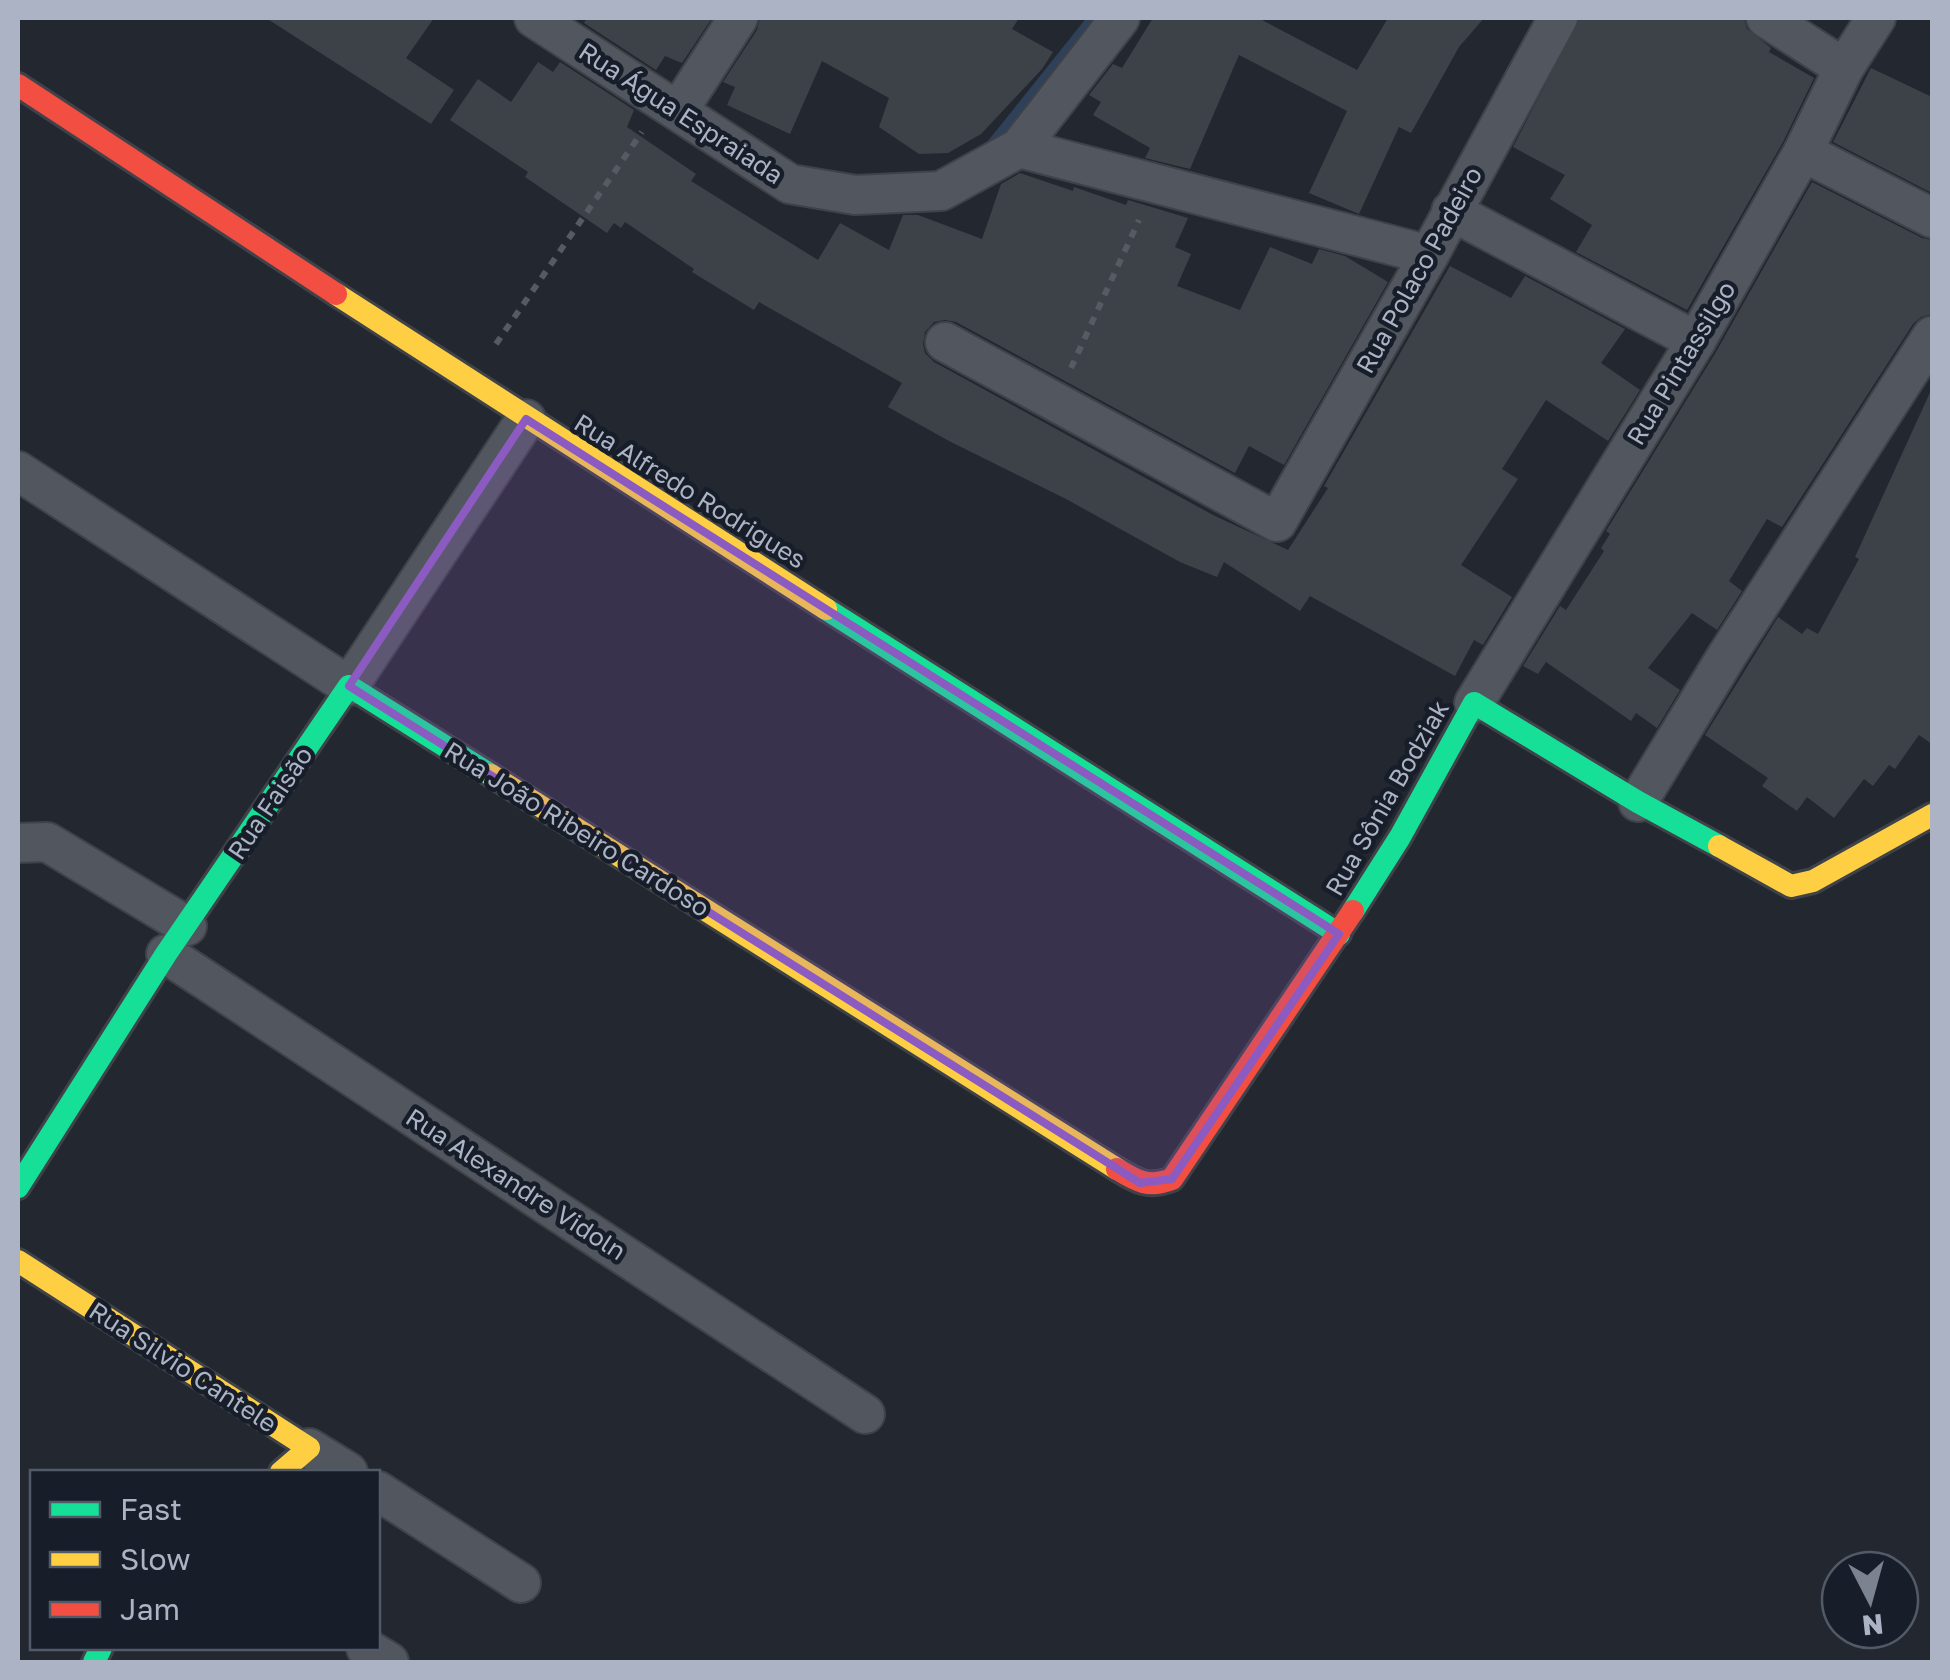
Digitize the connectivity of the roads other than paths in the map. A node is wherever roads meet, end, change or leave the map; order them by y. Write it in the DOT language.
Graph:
graph roads {
  1 [pos="534,18"];
  2 [pos="738,18"];
  3 [pos="1120,18"];
  4 [pos="1558,18"];
  5 [pos="1766,18"];
  6 [pos="1876,18"];
  7 [pos="1844,68"];
  8 [pos="18,84"];
  9 [pos="670,106"];
  10 [pos="1019,148"];
  11 [pos="1803,152"];
  12 [pos="1451,211"];
  13 [pos="1932,218"];
  14 [pos="1429,255"];
  15 [pos="1932,336"];
  16 [pos="1696,341"];
  17 [pos="945,342"];
  18 [pos="526,419"];
  19 [pos="18,471"];
  20 [pos="349,686"];
  21 [pos="1474,702"];
  22 [pos="1638,802"];
  23 [pos="1929,820"];
  24 [pos="18,843"];
  25 [pos="1339,934"];
  26 [pos="176,940"];
  27 [pos="1140,1182"];
  28 [pos="18,1187"];
  29 [pos="18,1261"];
  30 [pos="865,1414"];
  31 [pos="309,1448"];
  32 [pos="283,1470"];
  33 [pos="345,1470"];
  34 [pos="380,1492"];
  35 [pos="521,1583"];
  1 -- 9 [label="street, Rua Água Espraiada"];
  2 -- 9 [label="street"];
  3 -- 10 [label="street, Rua Água Espraiada"];
  4 -- 12 [label="street, Rua Polaco Padeiro"];
  5 -- 7 [label="street"];
  6 -- 7 [label="street, Rua Pintassilgo"];
  7 -- 11 [label="street, Rua Pintassilgo"];
  8 -- 18 [label="street, Rua Alfredo Rodrigues"];
  9 -- 10 [label="street, Rua Água Espraiada"];
  10 -- 14 [label="street"];
  11 -- 13 [label="street"];
  11 -- 16 [label="street, Rua Pintassilgo"];
  12 -- 14 [label="street, Rua Polaco Padeiro"];
  12 -- 16 [label="street"];
  14 -- 17 [label="street, Rua Polaco Padeiro"];
  15 -- 22 [label="street"];
  16 -- 21 [label="street, Rua Pintassilgo"];
  18 -- 20 [label="street, Rua Faisão"];
  18 -- 25 [label="street, Rua Alfredo Rodrigues"];
  19 -- 20 [label="street, Rua João Ribeiro Cardoso"];
  20 -- 26 [label="street, Rua Faisão"];
  20 -- 27 [label="street, Rua João Ribeiro Cardoso"];
  21 -- 22 [label="street, Rua Sônia Bodziak"];
  21 -- 25 [label="street, Rua Sônia Bodziak"];
  22 -- 23 [label="street, Rua Sônia Bodziak"];
  24 -- 26 [label="street, Rua Alexandre Vidoln"];
  25 -- 27 [label="street, Rua Sônia Bodziak"];
  26 -- 28 [label="street, Rua Faisão"];
  26 -- 30 [label="street, Rua Alexandre Vidoln"];
  29 -- 31 [label="street, Rua Silvio Cantele"];
  31 -- 32 [label="street"];
  31 -- 33 [label="street, Rua Silvio Cantele"];
  34 -- 35 [label="street"];
}
